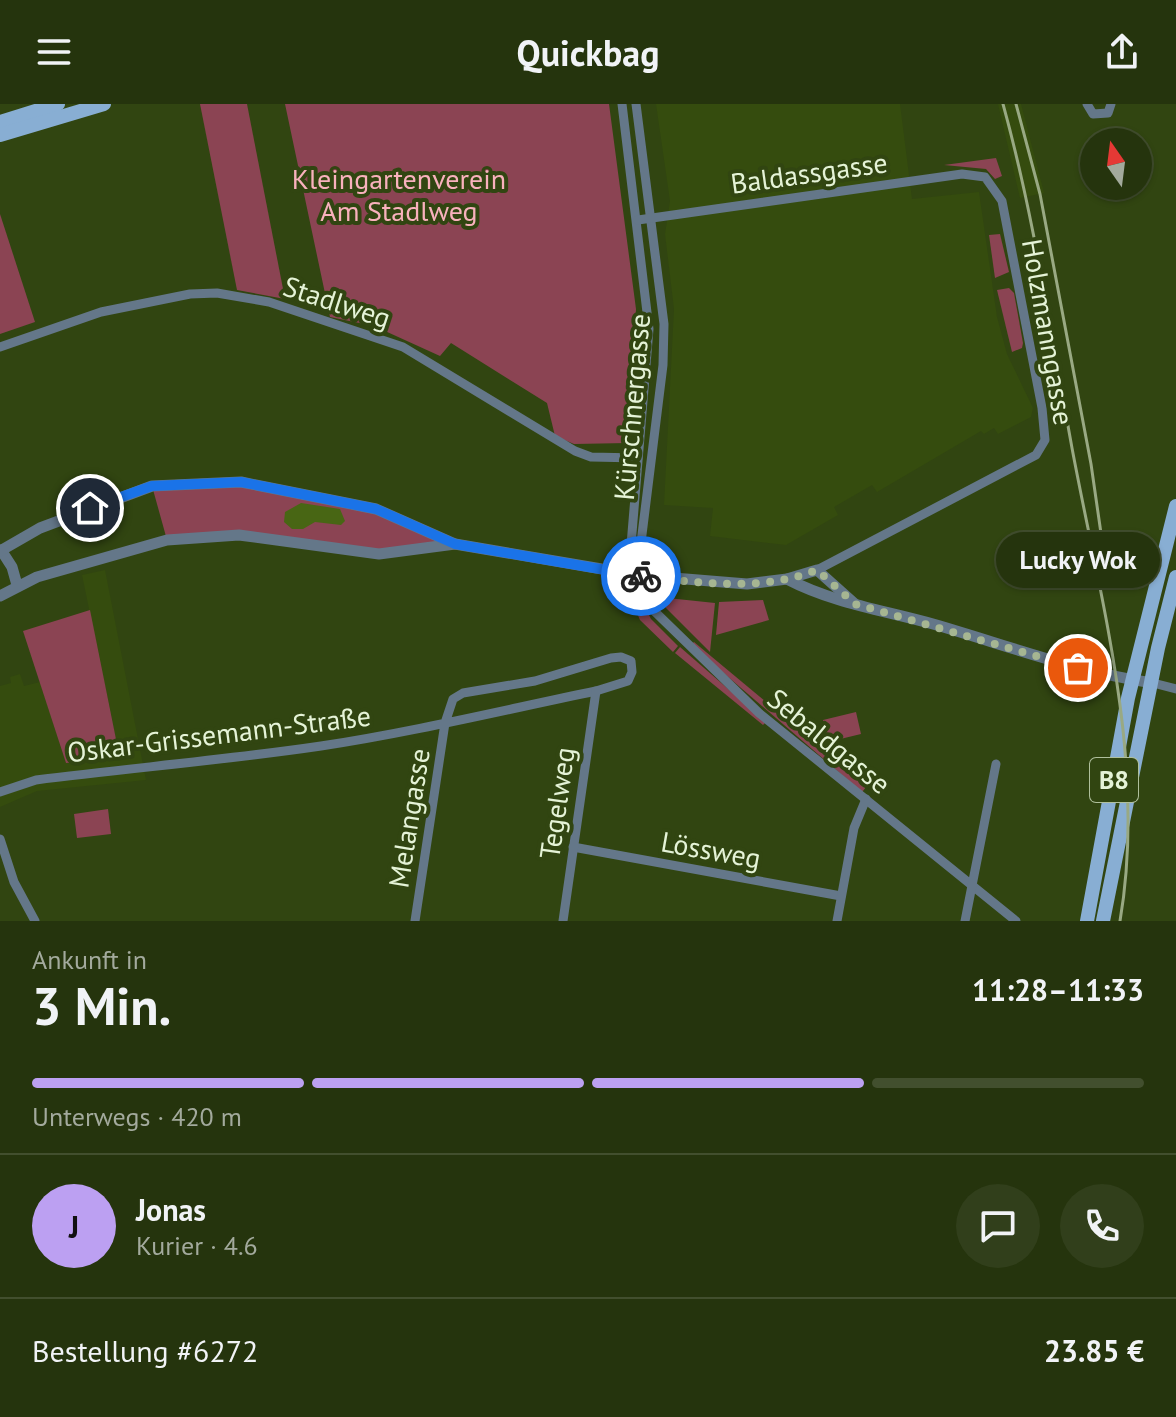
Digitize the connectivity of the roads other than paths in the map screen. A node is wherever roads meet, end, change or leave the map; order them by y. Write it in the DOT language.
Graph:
graph roads {
  1 [pos="58,104"];
  2 [pos="104,104"];
  3 [pos="622,104"];
  4 [pos="636,104"];
  5 [pos="1087,104"];
  6 [pos="1111,104"];
  7 [pos="0,122"];
  8 [pos="0,135"];
  9 [pos="985,177"];
  10 [pos="652,218"];
  11 [pos="638,220"];
  12 [pos="0,347"];
  13 [pos="638,458"];
  14 [pos="1176,506"];
  15 [pos="455,544"];
  16 [pos="0,550"];
  17 [pos="815,571"];
  18 [pos="637,575"];
  19 [pos="1176,577"];
  20 [pos="787,579"];
  21 [pos="17,585"];
  22 [pos="0,596"];
  23 [pos="822,596"];
  24 [pos="855,604"];
  25 [pos="1134,681"];
  26 [pos="1153,683"];
  27 [pos="1176,689"];
  28 [pos="596,691"];
  29 [pos="445,723"];
  30 [pos="996,764"];
  31 [pos="0,792"];
  32 [pos="866,799"];
  33 [pos="0,839"];
  34 [pos="573,847"];
  35 [pos="971,886"];
  36 [pos="841,896"];
  37 [pos="1086,918"];
  38 [pos="35,921"];
  39 [pos="415,921"];
  40 [pos="563,921"];
  41 [pos="837,921"];
  42 [pos="965,921"];
  43 [pos="1016,921"];
  44 [pos="1103,921"];
  1 -- 7 [label="main road"];
  2 -- 8 [label="main road"];
  3 -- 11 [label="street, Kürschnergasse"];
  4 -- 10 [label="street, Kürschnergasse"];
  5 -- 6 [label="street"];
  9 -- 10 [label="street, Baldassgasse"];
  9 -- 17 [label="street, Holzmanngasse"];
  10 -- 11 [label="street, Baldassgasse"];
  10 -- 18 [label="street, Kürschnergasse"];
  11 -- 13 [label="street, Kürschnergasse"];
  12 -- 13 [label="street, Stadlweg"];
  13 -- 18 [label="street, Kürschnergasse"];
  14 -- 25 [label="main road, B8"];
  15 -- 16 [label="street"];
  15 -- 18 [label="street"];
  15 -- 21 [label="street"];
  16 -- 21 [label="street"];
  17 -- 20 [label="street"];
  17 -- 23 [label="street"];
  17 -- 24 [label="street"];
  18 -- 20 [label="street"];
  18 -- 32 [label="street, Sebaldgasse"];
  19 -- 26 [label="main road, B8"];
  20 -- 23 [label="street"];
  21 -- 22 [label="street"];
  23 -- 24 [label="street"];
  24 -- 25 [label="street"];
  25 -- 26 [label="street"];
  25 -- 37 [label="main road, B8"];
  26 -- 27 [label="street"];
  26 -- 44 [label="main road, B8"];
  28 -- 29 [label="street, Oskar-Grissemann-Straße"];
  28 -- 29 [label="street, Oskar-Grissemann-Straße"];
  28 -- 34 [label="street, Tegelweg"];
  29 -- 31 [label="street, Oskar-Grissemann-Straße"];
  29 -- 39 [label="street, Melangasse"];
  30 -- 35 [label="street"];
  32 -- 35 [label="street, Sebaldgasse"];
  32 -- 36 [label="street"];
  33 -- 38 [label="street"];
  34 -- 36 [label="street, Lössweg"];
  34 -- 40 [label="street, Tegelweg"];
  35 -- 42 [label="street"];
  35 -- 43 [label="street, Sebaldgasse"];
  36 -- 41 [label="street"];
}
